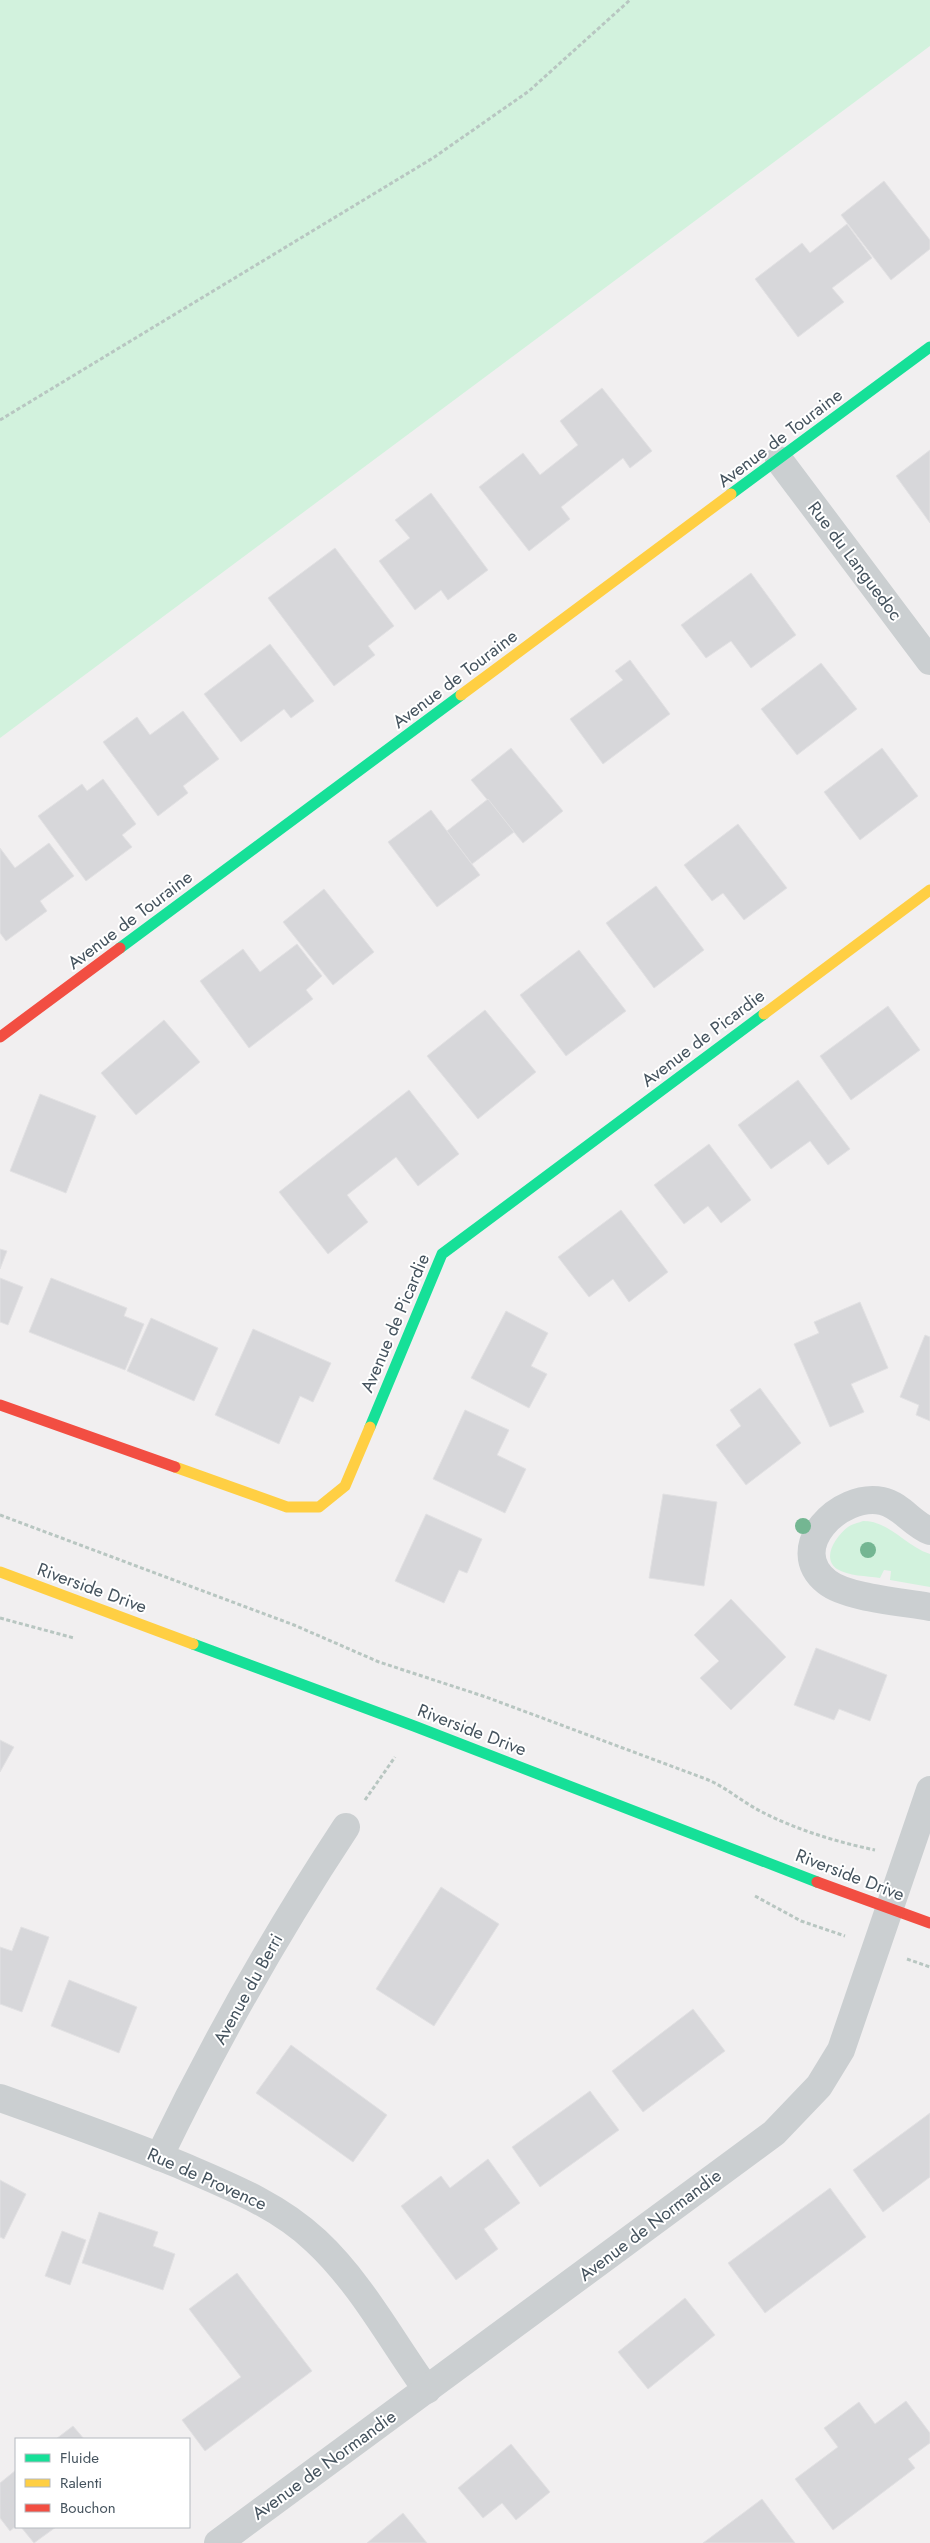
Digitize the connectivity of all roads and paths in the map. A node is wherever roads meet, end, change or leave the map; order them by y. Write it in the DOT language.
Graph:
graph roads {
  1 [pos="630,0"];
  2 [pos="930,347"];
  3 [pos="0,420"];
  4 [pos="779,460"];
  5 [pos="930,661"];
  6 [pos="930,890"];
  7 [pos="0,1038"];
  8 [pos="0,1405"];
  9 [pos="0,1515"];
  10 [pos="930,1531"];
  11 [pos="0,1572"];
  12 [pos="930,1606"];
  13 [pos="0,1618"];
  14 [pos="78,1639"];
  15 [pos="386,1753"];
  16 [pos="395,1757"];
  17 [pos="402,1759"];
  18 [pos="930,1790"];
  19 [pos="346,1827"];
  20 [pos="876,1851"];
  21 [pos="747,1891"];
  22 [pos="889,1910"];
  23 [pos="930,1923"];
  24 [pos="850,1938"];
  25 [pos="902,1957"];
  26 [pos="930,1967"];
  27 [pos="0,2098"];
  28 [pos="159,2157"];
  29 [pos="427,2390"];
  30 [pos="218,2543"];
  1 -- 3 [label="path"];
  2 -- 4 [label="street, Avenue de Touraine"];
  4 -- 5 [label="street, Rue du Languedoc"];
  4 -- 7 [label="street, Avenue de Touraine"];
  6 -- 8 [label="street, Avenue de Picardie"];
  9 -- 20 [label="path, Riverside Drive"];
  10 -- 12 [label="street"];
  11 -- 22 [label="street, Riverside Drive"];
  13 -- 14 [label="path"];
  15 -- 16 [label="path"];
  16 -- 17 [label="path"];
  16 -- 19 [label="path"];
  18 -- 22 [label="street, Avenue de Normandie"];
  19 -- 28 [label="street, Avenue du Berri"];
  21 -- 24 [label="path"];
  22 -- 23 [label="street, Riverside Drive"];
  22 -- 29 [label="street, Avenue de Normandie"];
  25 -- 26 [label="path"];
  27 -- 28 [label="street, Rue de Provence"];
  28 -- 29 [label="street, Rue de Provence"];
  29 -- 30 [label="street, Avenue de Normandie"];
}
